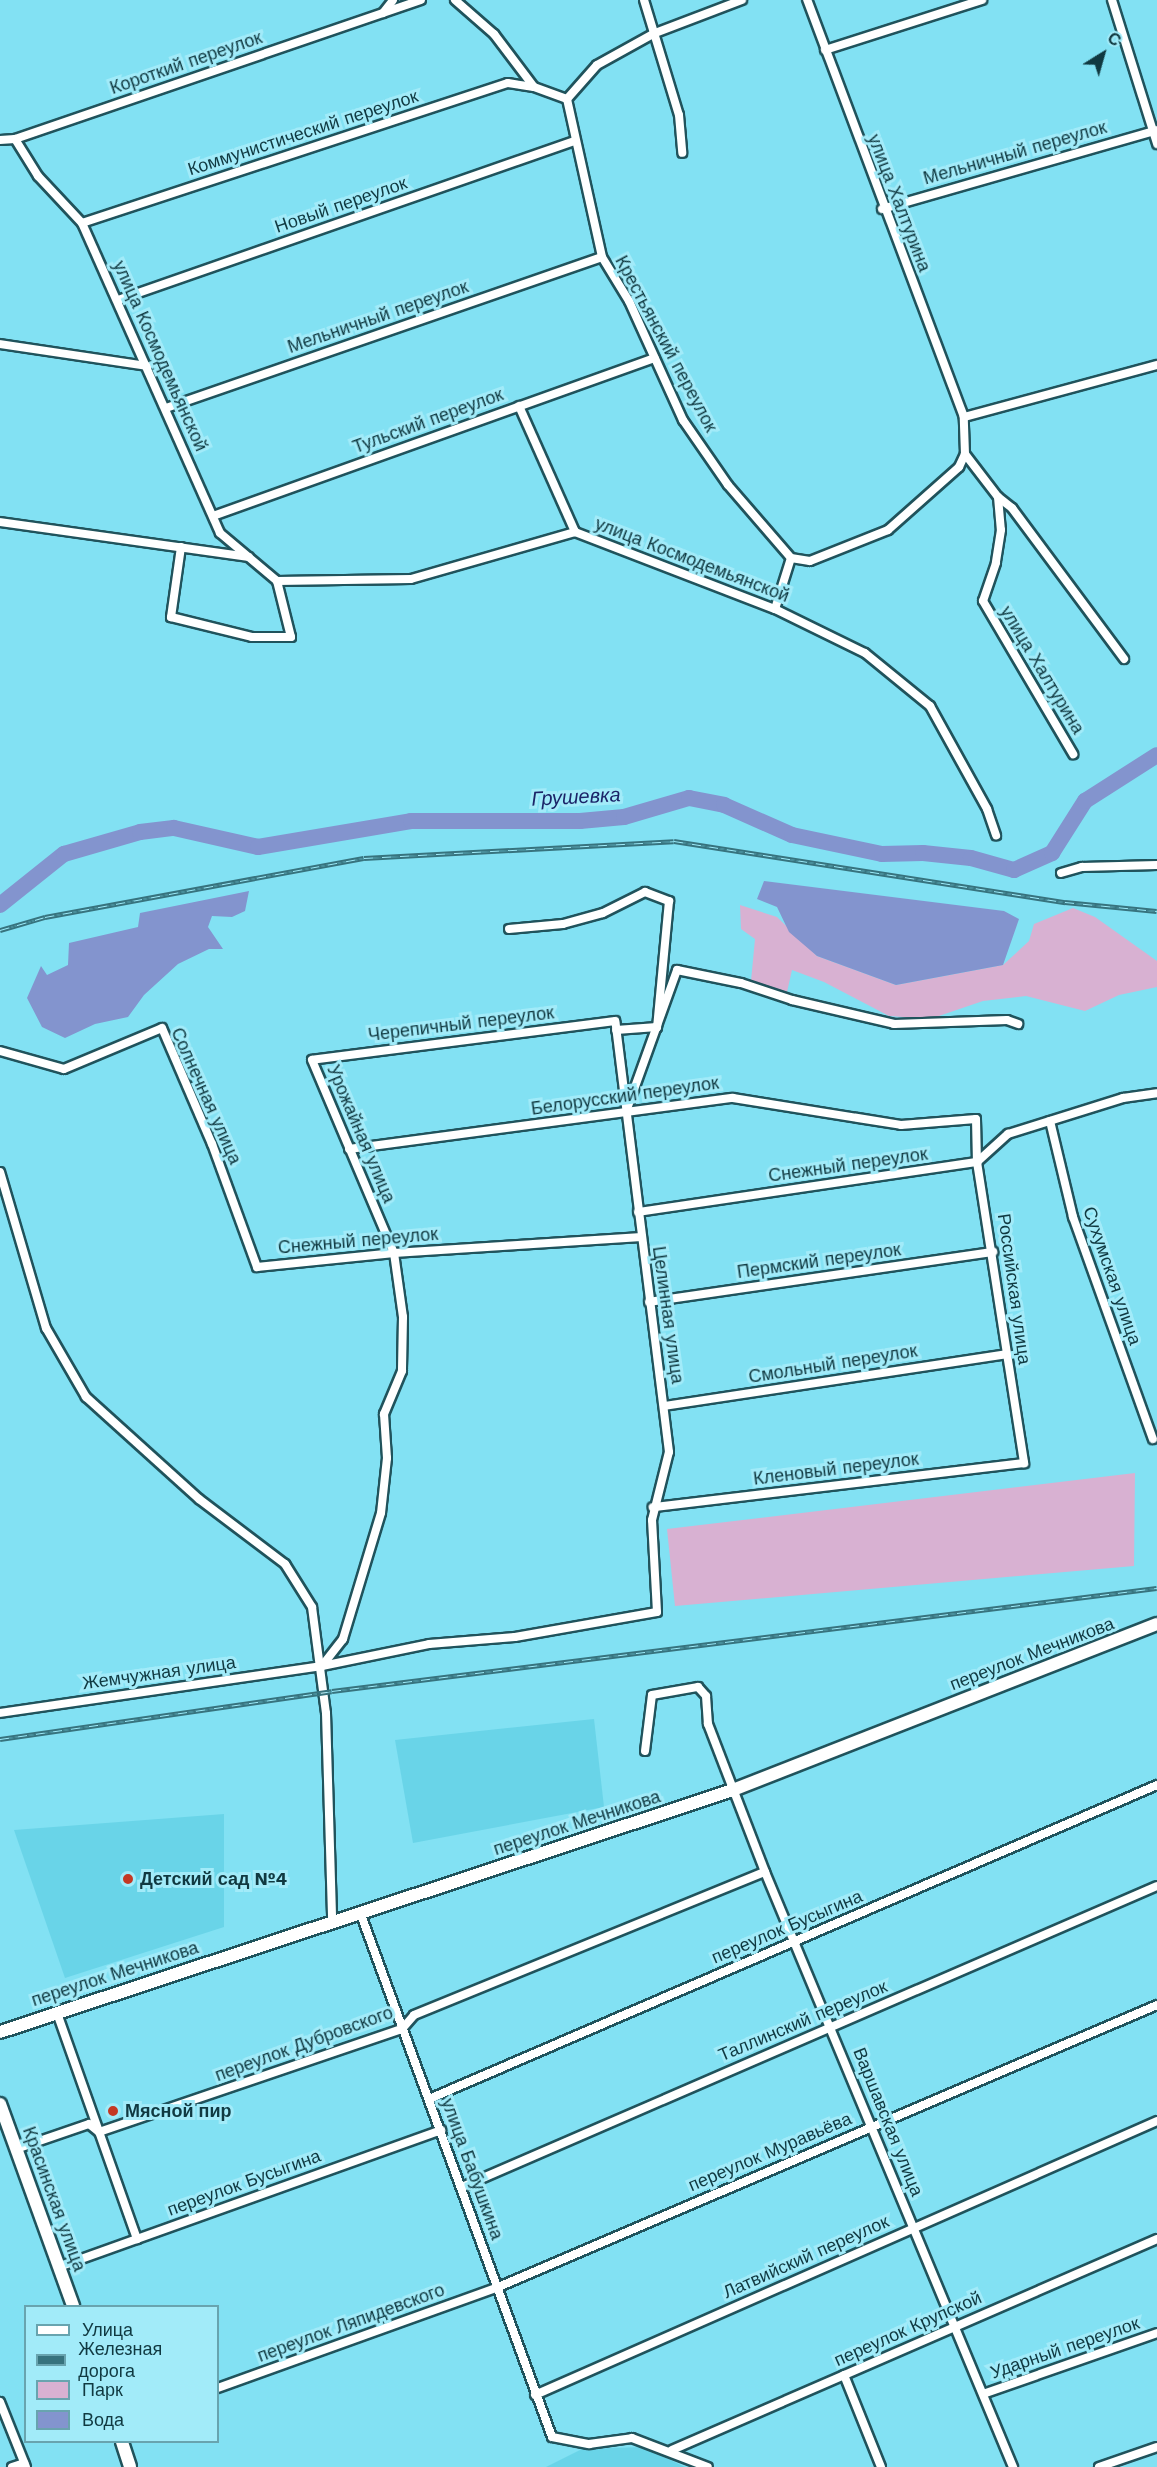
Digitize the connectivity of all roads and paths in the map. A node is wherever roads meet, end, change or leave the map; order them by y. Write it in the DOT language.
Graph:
graph roads {
  1 [pos="393,0"];
  2 [pos="421,0"];
  3 [pos="455,0"];
  4 [pos="644,0"];
  5 [pos="742,0"];
  6 [pos="807,0"];
  7 [pos="982,0"];
  8 [pos="1112,0"];
  9 [pos="383,13"];
  10 [pos="655,33"];
  11 [pos="825,50"];
  12 [pos="534,87"];
  13 [pos="567,99"];
  14 [pos="1155,131"];
  15 [pos="15,139"];
  16 [pos="0,140"];
  17 [pos="575,141"];
  18 [pos="1157,144"];
  19 [pos="682,153"];
  20 [pos="882,209"];
  21 [pos="82,223"];
  22 [pos="602,257"];
  23 [pos="118,300"];
  24 [pos="0,344"];
  25 [pos="655,357"];
  26 [pos="1157,365"];
  27 [pos="147,366"];
  28 [pos="519,406"];
  29 [pos="166,408"];
  30 [pos="964,417"];
  31 [pos="965,454"];
  32 [pos="998,497"];
  33 [pos="213,516"];
  34 [pos="0,522"];
  35 [pos="575,532"];
  36 [pos="181,547"];
  37 [pos="249,557"];
  38 [pos="791,558"];
  39 [pos="277,580"];
  40 [pos="775,609"];
  41 [pos="1124,659"];
  42 [pos="1073,754"];
  43 [pos="996,835"];
  44 [pos="1157,865"];
  45 [pos="1061,873"];
  46 [pos="509,929"];
  47 [pos="1018,1024"];
  48 [pos="615,1026"];
  49 [pos="657,1027"];
  50 [pos="0,1051"];
  51 [pos="312,1060"];
  52 [pos="1157,1093"];
  53 [pos="626,1113"];
  54 [pos="976,1119"];
  55 [pos="1050,1121"];
  56 [pos="348,1149"];
  57 [pos="977,1162"];
  58 [pos="0,1172"];
  59 [pos="638,1212"];
  60 [pos="641,1237"];
  61 [pos="993,1252"];
  62 [pos="394,1253"];
  63 [pos="257,1268"];
  64 [pos="649,1302"];
  65 [pos="1007,1354"];
  66 [pos="664,1406"];
  67 [pos="1152,1439"];
  68 [pos="1023,1463"];
  69 [pos="653,1507"];
  70 [pos="1157,1624"];
  71 [pos="322,1665"];
  72 [pos="0,1713"];
  73 [pos="645,1751"];
  74 [pos="1157,1785"];
  75 [pos="733,1790"];
  76 [pos="765,1872"];
  77 [pos="1157,1886"];
  78 [pos="360,1912"];
  79 [pos="332,1921"];
  80 [pos="794,1942"];
  81 [pos="1157,2006"];
  82 [pos="57,2013"];
  83 [pos="831,2027"];
  84 [pos="402,2029"];
  85 [pos="0,2032"];
  86 [pos="429,2098"];
  87 [pos="0,2104"];
  88 [pos="1157,2121"];
  89 [pos="872,2126"];
  90 [pos="441,2130"];
  91 [pos="99,2132"];
  92 [pos="16,2149"];
  93 [pos="462,2187"];
  94 [pos="914,2227"];
  95 [pos="137,2239"];
  96 [pos="1157,2239"];
  97 [pos="59,2267"];
  98 [pos="496,2288"];
  99 [pos="72,2305"];
  100 [pos="955,2327"];
  101 [pos="1157,2333"];
  102 [pos="844,2375"];
  103 [pos="219,2388"];
  104 [pos="983,2394"];
  105 [pos="535,2395"];
  106 [pos="0,2402"];
  107 [pos="122,2443"];
  108 [pos="1157,2447"];
  109 [pos="672,2450"];
  110 [pos="25,2465"];
  111 [pos="12,2467"];
  112 [pos="130,2467"];
  113 [pos="708,2467"];
  114 [pos="881,2467"];
  115 [pos="1013,2467"];
  116 [pos="1099,2467"];
  1 -- 9 [label="street"];
  2 -- 9 [label="street, Короткий переулок"];
  3 -- 12 [label="street"];
  4 -- 10 [label="street"];
  5 -- 10 [label="street"];
  6 -- 11 [label="street, улица Халтурина"];
  7 -- 11 [label="street"];
  8 -- 14 [label="street"];
  9 -- 15 [label="street, Короткий переулок"];
  10 -- 13 [label="street"];
  10 -- 19 [label="street"];
  11 -- 20 [label="street, улица Халтурина"];
  12 -- 13 [label="street"];
  12 -- 21 [label="street, Коммунистический переулок"];
  13 -- 17 [label="street, Крестьянский переулок"];
  14 -- 18 [label="street"];
  14 -- 20 [label="street, Мельничный переулок"];
  15 -- 16 [label="street, Короткий переулок"];
  15 -- 21 [label="street, улица Космодемьянской"];
  17 -- 22 [label="street, Крестьянский переулок"];
  17 -- 23 [label="street, Новый переулок"];
  20 -- 30 [label="street, улица Халтурина"];
  21 -- 23 [label="street, улица Космодемьянской"];
  22 -- 25 [label="street, Крестьянский переулок"];
  22 -- 29 [label="street, Мельничный переулок"];
  23 -- 27 [label="street, улица Космодемьянской"];
  24 -- 27 [label="street"];
  25 -- 28 [label="street, Тульский переулок"];
  25 -- 38 [label="street, Крестьянский переулок"];
  26 -- 30 [label="street"];
  27 -- 29 [label="street, улица Космодемьянской"];
  28 -- 33 [label="street, Тульский переулок"];
  28 -- 35 [label="street"];
  29 -- 33 [label="street, улица Космодемьянской"];
  30 -- 31 [label="street"];
  31 -- 32 [label="street"];
  31 -- 38 [label="street"];
  32 -- 41 [label="street"];
  32 -- 42 [label="street, улица Халтурина"];
  33 -- 37 [label="street, улица Космодемьянской"];
  34 -- 36 [label="street"];
  35 -- 39 [label="street, улица Космодемьянской"];
  35 -- 40 [label="street, улица Космодемьянской"];
  36 -- 37 [label="street"];
  36 -- 39 [label="street"];
  37 -- 39 [label="street, улица Космодемьянской"];
  38 -- 40 [label="street"];
  40 -- 43 [label="street, улица Космодемьянской"];
  44 -- 45 [label="street"];
  46 -- 49 [label="street"];
  47 -- 49 [label="street"];
  48 -- 49 [label="street, Черепичный переулок"];
  48 -- 51 [label="street, Черепичный переулок"];
  48 -- 53 [label="street, Целинная улица"];
  49 -- 53 [label="street"];
  50 -- 63 [label="street, Солнечная улица"];
  51 -- 56 [label="street, Урожайная улица"];
  52 -- 55 [label="street"];
  53 -- 54 [label="street, Белорусский переулок"];
  53 -- 56 [label="street, Белорусский переулок"];
  53 -- 59 [label="street, Целинная улица"];
  54 -- 57 [label="street, Российская улица"];
  55 -- 57 [label="street"];
  55 -- 67 [label="street, Сухумская улица"];
  56 -- 62 [label="street, Урожайная улица"];
  57 -- 59 [label="street, Снежный переулок"];
  57 -- 61 [label="street, Российская улица"];
  58 -- 71 [label="street"];
  59 -- 60 [label="street, Целинная улица"];
  60 -- 62 [label="street, Снежный переулок"];
  60 -- 64 [label="street, Целинная улица"];
  61 -- 64 [label="street, Пермский переулок"];
  61 -- 65 [label="street, Российская улица"];
  62 -- 63 [label="street, Снежный переулок"];
  62 -- 71 [label="street, Урожайная улица"];
  64 -- 66 [label="street, Целинная улица"];
  65 -- 66 [label="street, Смольный переулок"];
  65 -- 68 [label="street, Российская улица"];
  66 -- 69 [label="street, Целинная улица"];
  68 -- 69 [label="street, Кленовый переулок"];
  69 -- 71 [label="street, Целинная улица"];
  70 -- 75 [label="street, переулок Мечникова"];
  71 -- 72 [label="street, Жемчужная улица"];
  71 -- 79 [label="street"];
  73 -- 75 [label="street, Варшавская улица"];
  74 -- 80 [label="street, переулок Бусыгина"];
  75 -- 76 [label="street, Варшавская улица"];
  75 -- 78 [label="street, переулок Мечникова"];
  76 -- 80 [label="street, Варшавская улица"];
  76 -- 84 [label="street, переулок Дубровского"];
  77 -- 83 [label="street, Таллинский переулок"];
  78 -- 79 [label="street, переулок Мечникова"];
  78 -- 84 [label="street, улица Бабушкина"];
  79 -- 82 [label="street, переулок Мечникова"];
  80 -- 83 [label="street, Варшавская улица"];
  80 -- 86 [label="street, переулок Бусыгина"];
  81 -- 89 [label="street, переулок Муравьёва"];
  82 -- 85 [label="street, переулок Мечникова"];
  82 -- 91 [label="street"];
  83 -- 89 [label="street, Варшавская улица"];
  83 -- 93 [label="street, Таллинский переулок"];
  84 -- 86 [label="street, улица Бабушкина"];
  84 -- 91 [label="street, переулок Дубровского"];
  86 -- 90 [label="street, улица Бабушкина"];
  87 -- 92 [label="street, Красинская улица"];
  88 -- 94 [label="street, Латвийский переулок"];
  89 -- 94 [label="street, Варшавская улица"];
  89 -- 98 [label="street, переулок Муравьёва"];
  90 -- 93 [label="street, улица Бабушкина"];
  90 -- 95 [label="street, переулок Бусыгина"];
  91 -- 92 [label="street, переулок Дубровского"];
  91 -- 95 [label="street"];
  92 -- 97 [label="street, Красинская улица"];
  93 -- 98 [label="street, улица Бабушкина"];
  94 -- 100 [label="street, Варшавская улица"];
  94 -- 105 [label="street, Латвийский переулок"];
  95 -- 97 [label="street, переулок Бусыгина"];
  96 -- 100 [label="street, переулок Крупской"];
  97 -- 99 [label="street, Красинская улица"];
  98 -- 103 [label="street, переулок Ляпидевского"];
  98 -- 105 [label="street, улица Бабушкина"];
  100 -- 102 [label="street, переулок Крупской"];
  100 -- 104 [label="street, Варшавская улица"];
  101 -- 104 [label="street, Ударный переулок"];
  102 -- 109 [label="street, переулок Крупской"];
  102 -- 114 [label="street"];
  104 -- 115 [label="street, Варшавская улица"];
  105 -- 109 [label="street, улица Бабушкина"];
  106 -- 110 [label="street"];
  107 -- 112 [label="street"];
  108 -- 116 [label="street"];
  109 -- 113 [label="street"];
  110 -- 111 [label="street"];
}
